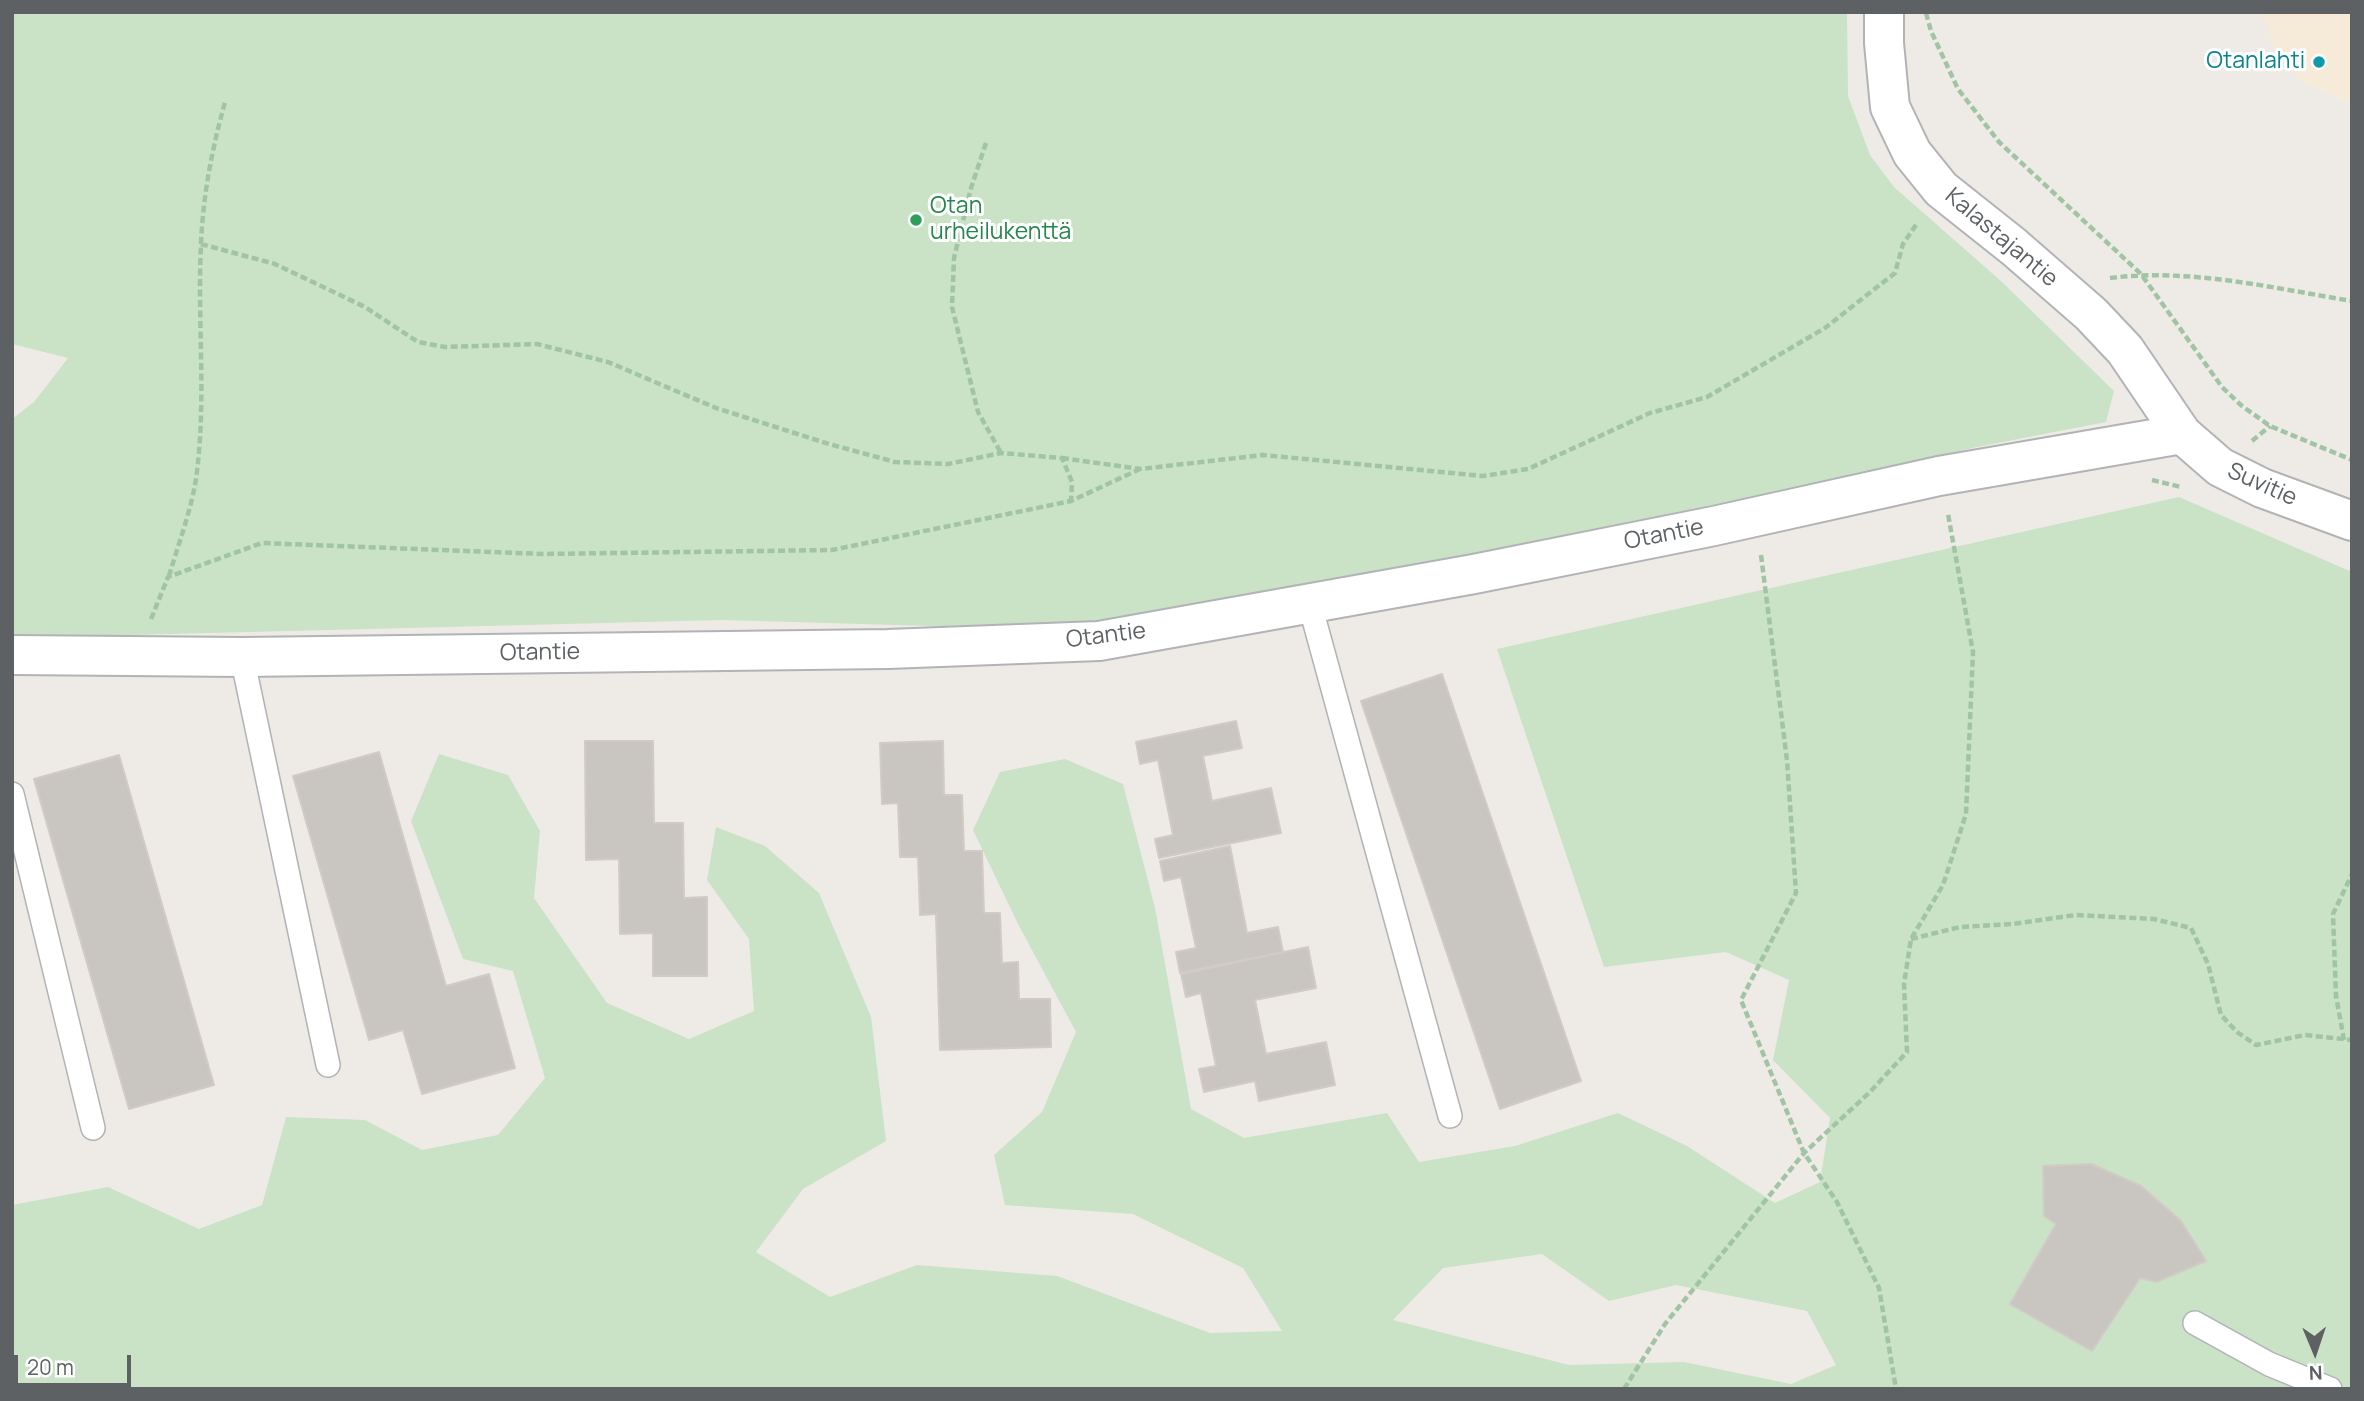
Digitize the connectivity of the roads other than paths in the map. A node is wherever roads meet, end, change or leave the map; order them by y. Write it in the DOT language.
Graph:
graph roads {
  1 [pos="1884,12"];
  2 [pos="2182,434"];
  3 [pos="2352,521"];
  4 [pos="1310,604"];
  5 [pos="12,655"];
  6 [pos="242,657"];
  7 [pos="12,793"];
  8 [pos="328,1065"];
  9 [pos="1450,1116"];
  10 [pos="93,1128"];
  11 [pos="2195,1322"];
  12 [pos="2330,1389"];
  1 -- 2 [label="street, Kalastajantie"];
  2 -- 3 [label="street, Suvitie"];
  2 -- 4 [label="street, Otantie"];
  4 -- 6 [label="street, Otantie"];
  4 -- 9 [label="lane"];
  5 -- 6 [label="street, Otantie"];
  6 -- 8 [label="lane"];
  7 -- 10 [label="lane"];
  11 -- 12 [label="lane"];
}
